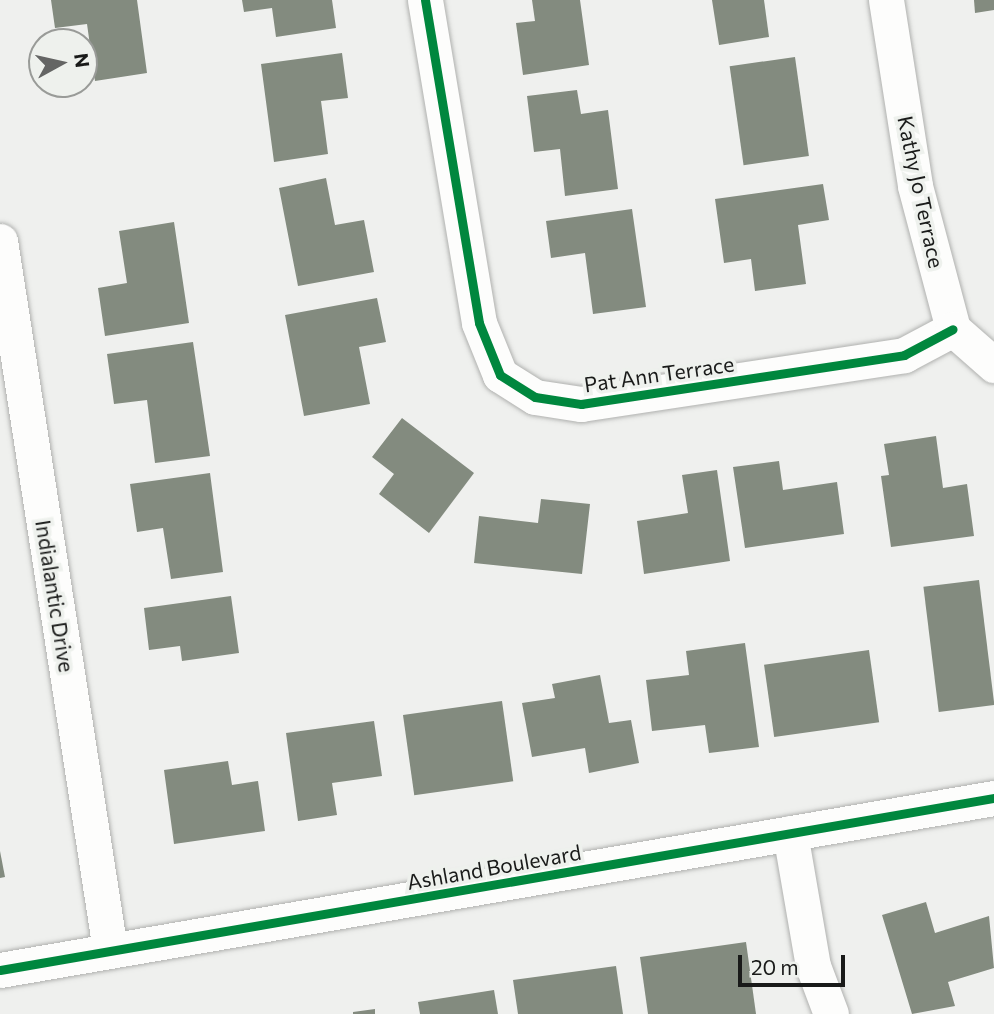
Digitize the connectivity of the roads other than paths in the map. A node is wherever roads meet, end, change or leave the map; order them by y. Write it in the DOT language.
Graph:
graph roads {
  1 [pos="425,0"];
  2 [pos="886,0"];
  3 [pos="0,241"];
  4 [pos="953,329"];
  5 [pos="994,365"];
  6 [pos="994,798"];
  7 [pos="790,833"];
  8 [pos="110,950"];
  9 [pos="0,970"];
  10 [pos="831,1014"];
  1 -- 4 [label="street, Pat Ann Terrace"];
  2 -- 4 [label="street, Kathy Jo Terrace"];
  3 -- 8 [label="street, Indialantic Drive"];
  4 -- 5 [label="street"];
  6 -- 7 [label="street, Ashland Boulevard"];
  7 -- 8 [label="street, Ashland Boulevard"];
  7 -- 10 [label="street"];
  8 -- 9 [label="street, Ashland Boulevard"];
}
